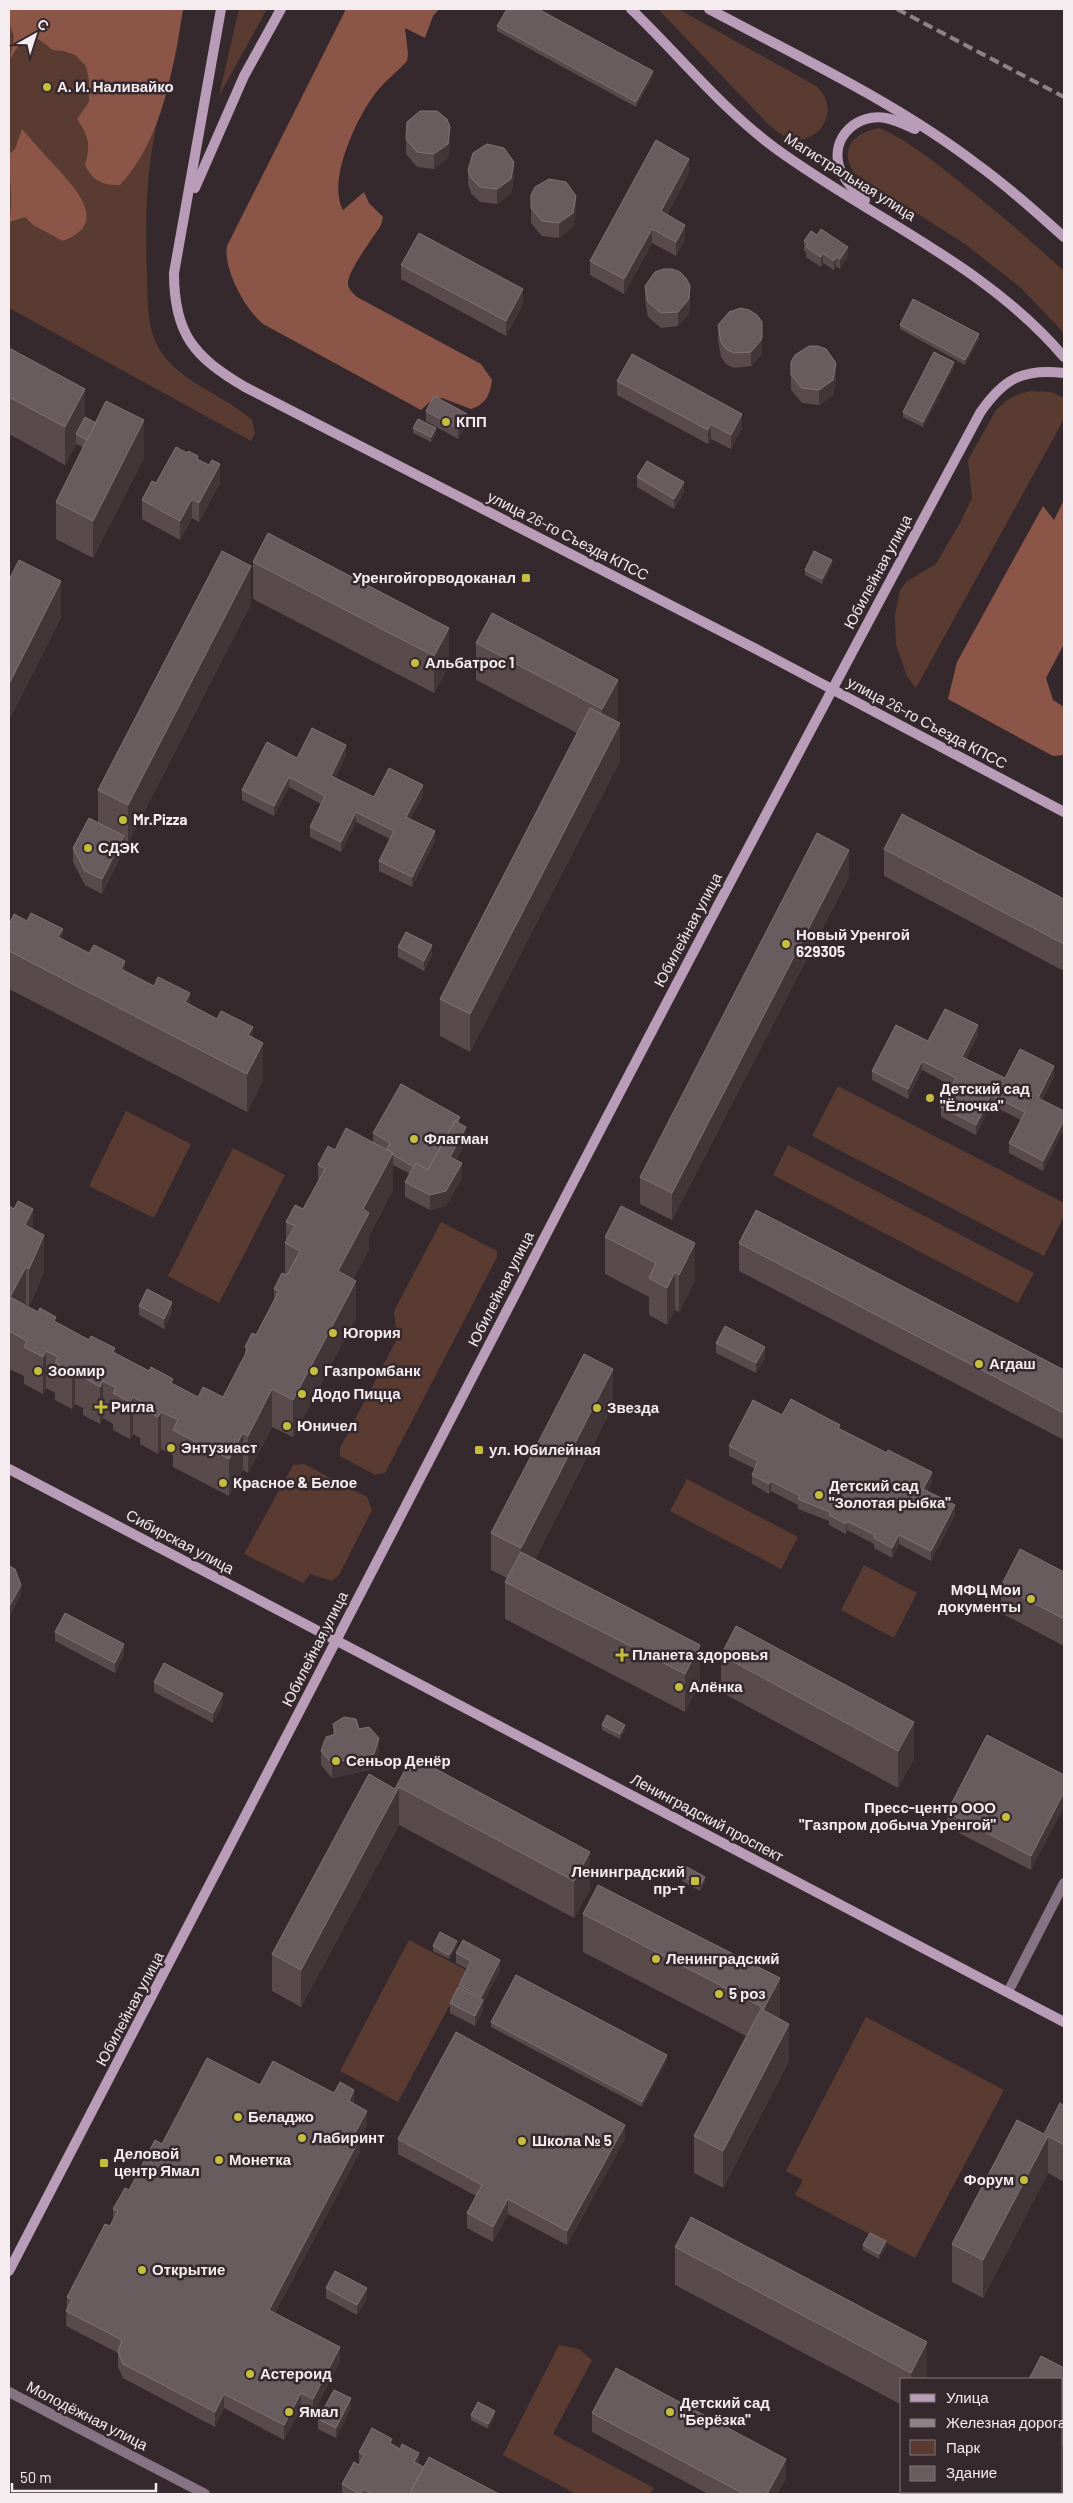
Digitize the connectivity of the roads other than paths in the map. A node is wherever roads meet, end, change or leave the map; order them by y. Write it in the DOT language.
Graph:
graph roads {
  1 [pos="221,9"];
  2 [pos="281,9"];
  3 [pos="631,9"];
  4 [pos="709,9"];
  5 [pos="945,142"];
  6 [pos="188,205"];
  7 [pos="882,216"];
  8 [pos="1064,237"];
  9 [pos="1064,358"];
  10 [pos="1064,373"];
  11 [pos="832,690"];
  12 [pos="1064,812"];
  13 [pos="9,1469"];
  14 [pos="336,1641"];
  15 [pos="1064,1883"];
  16 [pos="1008,1992"];
  17 [pos="1064,2022"];
  18 [pos="9,2271"];
  19 [pos="9,2392"];
  20 [pos="205,2494"];
  1 -- 6 [label="main road, улица 26-го Съезда КПСС"];
  2 -- 6 [label="main road, улица 26-го Съезда КПСС"];
  3 -- 7 [label="main road, Магистральная улица"];
  4 -- 5 [label="main road"];
  5 -- 7 [label="main road"];
  5 -- 8 [label="main road"];
  6 -- 11 [label="main road, улица 26-го Съезда КПСС"];
  7 -- 9 [label="main road, Магистральная улица"];
  10 -- 11 [label="main road, Юбилейная улица"];
  11 -- 12 [label="main road, улица 26-го Съезда КПСС"];
  11 -- 14 [label="main road, Юбилейная улица"];
  13 -- 14 [label="main road, Сибирская улица"];
  14 -- 16 [label="main road, Ленинградский проспект"];
  14 -- 18 [label="main road, Юбилейная улица"];
  15 -- 16 [label="street"];
  16 -- 17 [label="main road, Ленинградский проспект"];
  19 -- 20 [label="street, Молодёжная улица"];
}
